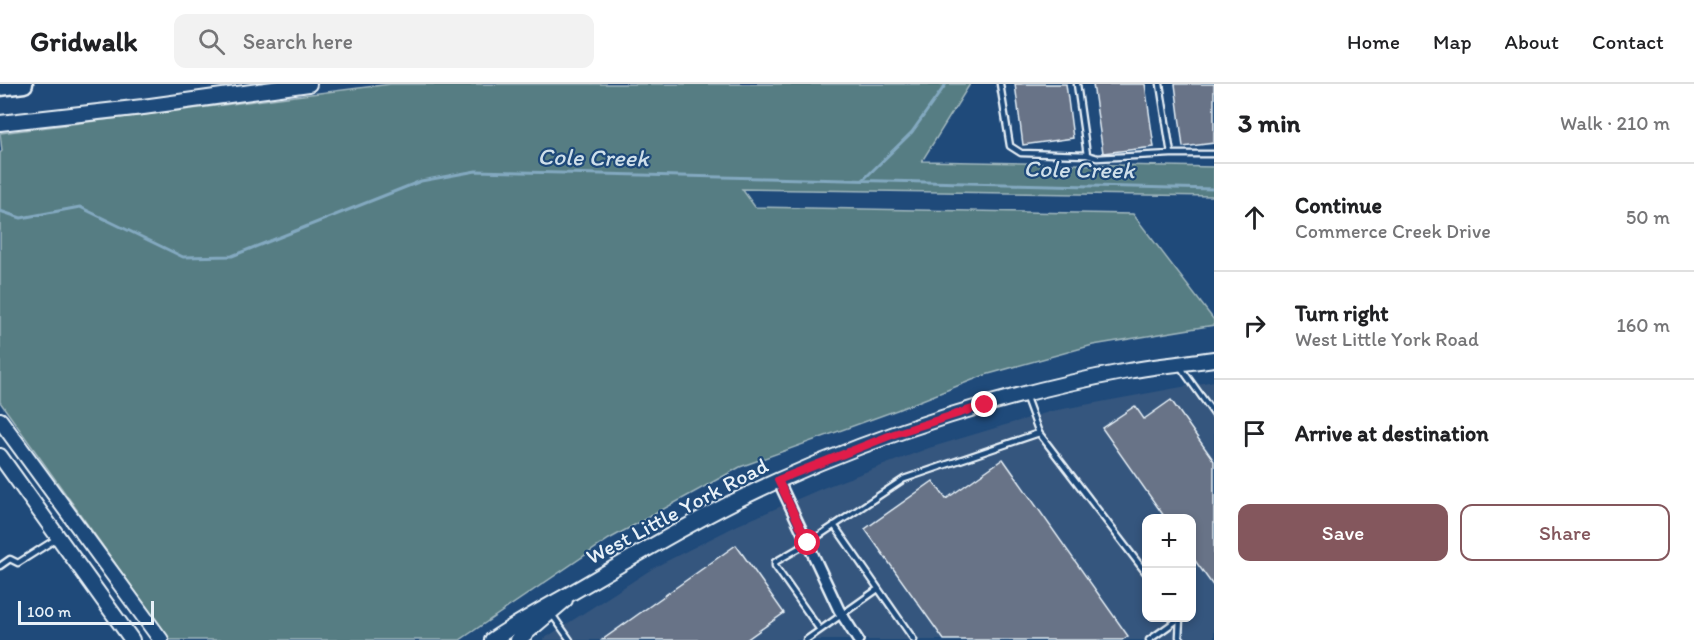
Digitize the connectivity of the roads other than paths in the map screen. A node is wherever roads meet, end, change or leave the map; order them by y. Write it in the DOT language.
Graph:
graph roads {
  1 [pos="24,84"];
  2 [pos="309,84"];
  3 [pos="1000,84"];
  4 [pos="1077,84"];
  5 [pos="1160,84"];
  6 [pos="0,87"];
  7 [pos="0,123"];
  8 [pos="1171,154"];
  9 [pos="1214,154"];
  10 [pos="1087,155"];
  11 [pos="1214,359"];
  12 [pos="1178,364"];
  13 [pos="1025,395"];
  14 [pos="1214,414"];
  15 [pos="0,420"];
  16 [pos="1039,433"];
  17 [pos="2,464"];
  18 [pos="778,480"];
  19 [pos="834,525"];
  20 [pos="79,527"];
  21 [pos="59,539"];
  22 [pos="808,543"];
  23 [pos="0,566"];
  24 [pos="1142,568"];
  25 [pos="878,589"];
  26 [pos="575,590"];
  27 [pos="551,613"];
  28 [pos="842,614"];
  29 [pos="1174,622"];
  30 [pos="1180,622"];
  31 [pos="820,630"];
  32 [pos="132,640"];
  33 [pos="161,640"];
  34 [pos="492,640"];
  35 [pos="518,640"];
  36 [pos="570,640"];
  37 [pos="806,640"];
  38 [pos="858,640"];
  39 [pos="914,640"];
  40 [pos="1149,640"];
  41 [pos="1182,640"];
  1 -- 6 [label="highway"];
  2 -- 7 [label="main road"];
  3 -- 10 [label="lane"];
  4 -- 10 [label="lane"];
  5 -- 8 [label="lane"];
  8 -- 9 [label="lane"];
  8 -- 10 [label="lane"];
  11 -- 12 [label="main road, West Little York Road"];
  12 -- 13 [label="main road, West Little York Road"];
  12 -- 14 [label="lane"];
  13 -- 16 [label="lane"];
  13 -- 18 [label="main road, West Little York Road"];
  15 -- 20 [label="main road"];
  16 -- 19 [label="lane"];
  16 -- 24 [label="lane"];
  17 -- 21 [label="main road"];
  18 -- 22 [label="street"];
  18 -- 26 [label="main road, West Little York Road"];
  19 -- 22 [label="lane"];
  19 -- 25 [label="lane"];
  20 -- 21 [label="main road"];
  20 -- 33 [label="main road"];
  21 -- 23 [label="lane"];
  21 -- 32 [label="main road"];
  22 -- 28 [label="street"];
  22 -- 31 [label="lane"];
  25 -- 28 [label="lane"];
  25 -- 39 [label="lane"];
  26 -- 27 [label="main road, West Little York Road"];
  26 -- 34 [label="main road, West Little York Road"];
  27 -- 35 [label="main road, West Little York Road"];
  27 -- 36 [label="lane"];
  28 -- 31 [label="lane"];
  28 -- 38 [label="street"];
  29 -- 40 [label="lane"];
  30 -- 41 [label="lane"];
  31 -- 37 [label="lane"];
}
